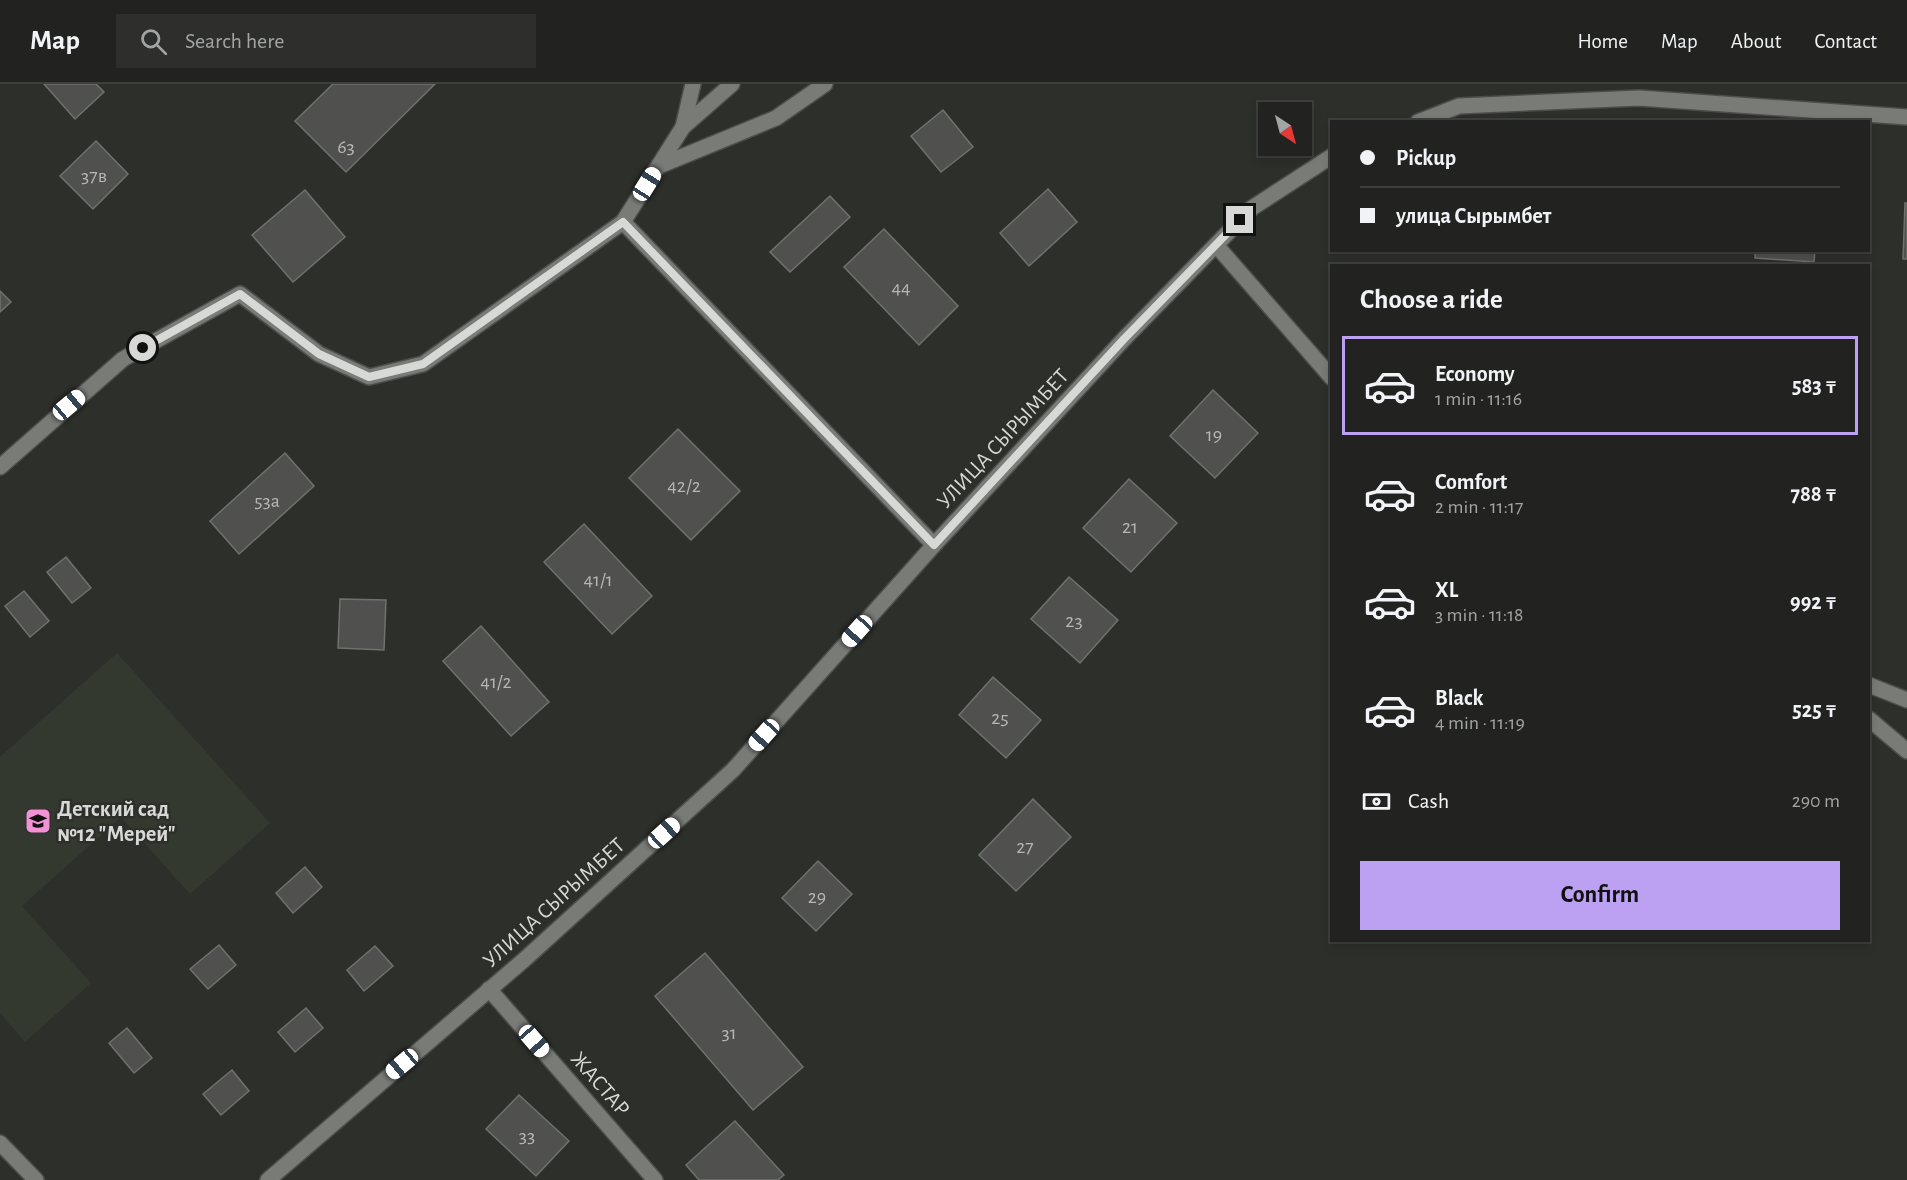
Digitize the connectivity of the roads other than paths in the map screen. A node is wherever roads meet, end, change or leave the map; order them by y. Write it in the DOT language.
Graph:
graph roads {
  1 [pos="693,84"];
  2 [pos="732,84"];
  3 [pos="825,84"];
  4 [pos="1640,91"];
  5 [pos="1907,117"];
  6 [pos="1423,120"];
  7 [pos="683,127"];
  8 [pos="1330,157"];
  9 [pos="658,166"];
  10 [pos="623,222"];
  11 [pos="1216,245"];
  12 [pos="1330,376"];
  13 [pos="0,467"];
  14 [pos="934,545"];
  15 [pos="1870,686"];
  16 [pos="1907,700"];
  17 [pos="1870,720"];
  18 [pos="1907,751"];
  19 [pos="489,989"];
  20 [pos="0,1143"];
  21 [pos="36,1180"];
  22 [pos="268,1180"];
  23 [pos="655,1180"];
  1 -- 7 [label="street"];
  2 -- 7 [label="street"];
  3 -- 9 [label="street"];
  4 -- 5 [label="street"];
  4 -- 6 [label="street"];
  7 -- 9 [label="street"];
  8 -- 11 [label="street, УЛИЦА СЫРЫМБЕТ"];
  9 -- 10 [label="street"];
  10 -- 13 [label="street"];
  10 -- 14 [label="street"];
  11 -- 12 [label="street"];
  11 -- 14 [label="street, УЛИЦА СЫРЫМБЕТ"];
  14 -- 19 [label="street, УЛИЦА СЫРЫМБЕТ"];
  15 -- 16 [label="street"];
  17 -- 18 [label="street"];
  19 -- 22 [label="street, УЛИЦА СЫРЫМБЕТ"];
  19 -- 23 [label="street, ЖАСТАР"];
  20 -- 21 [label="street"];
}
